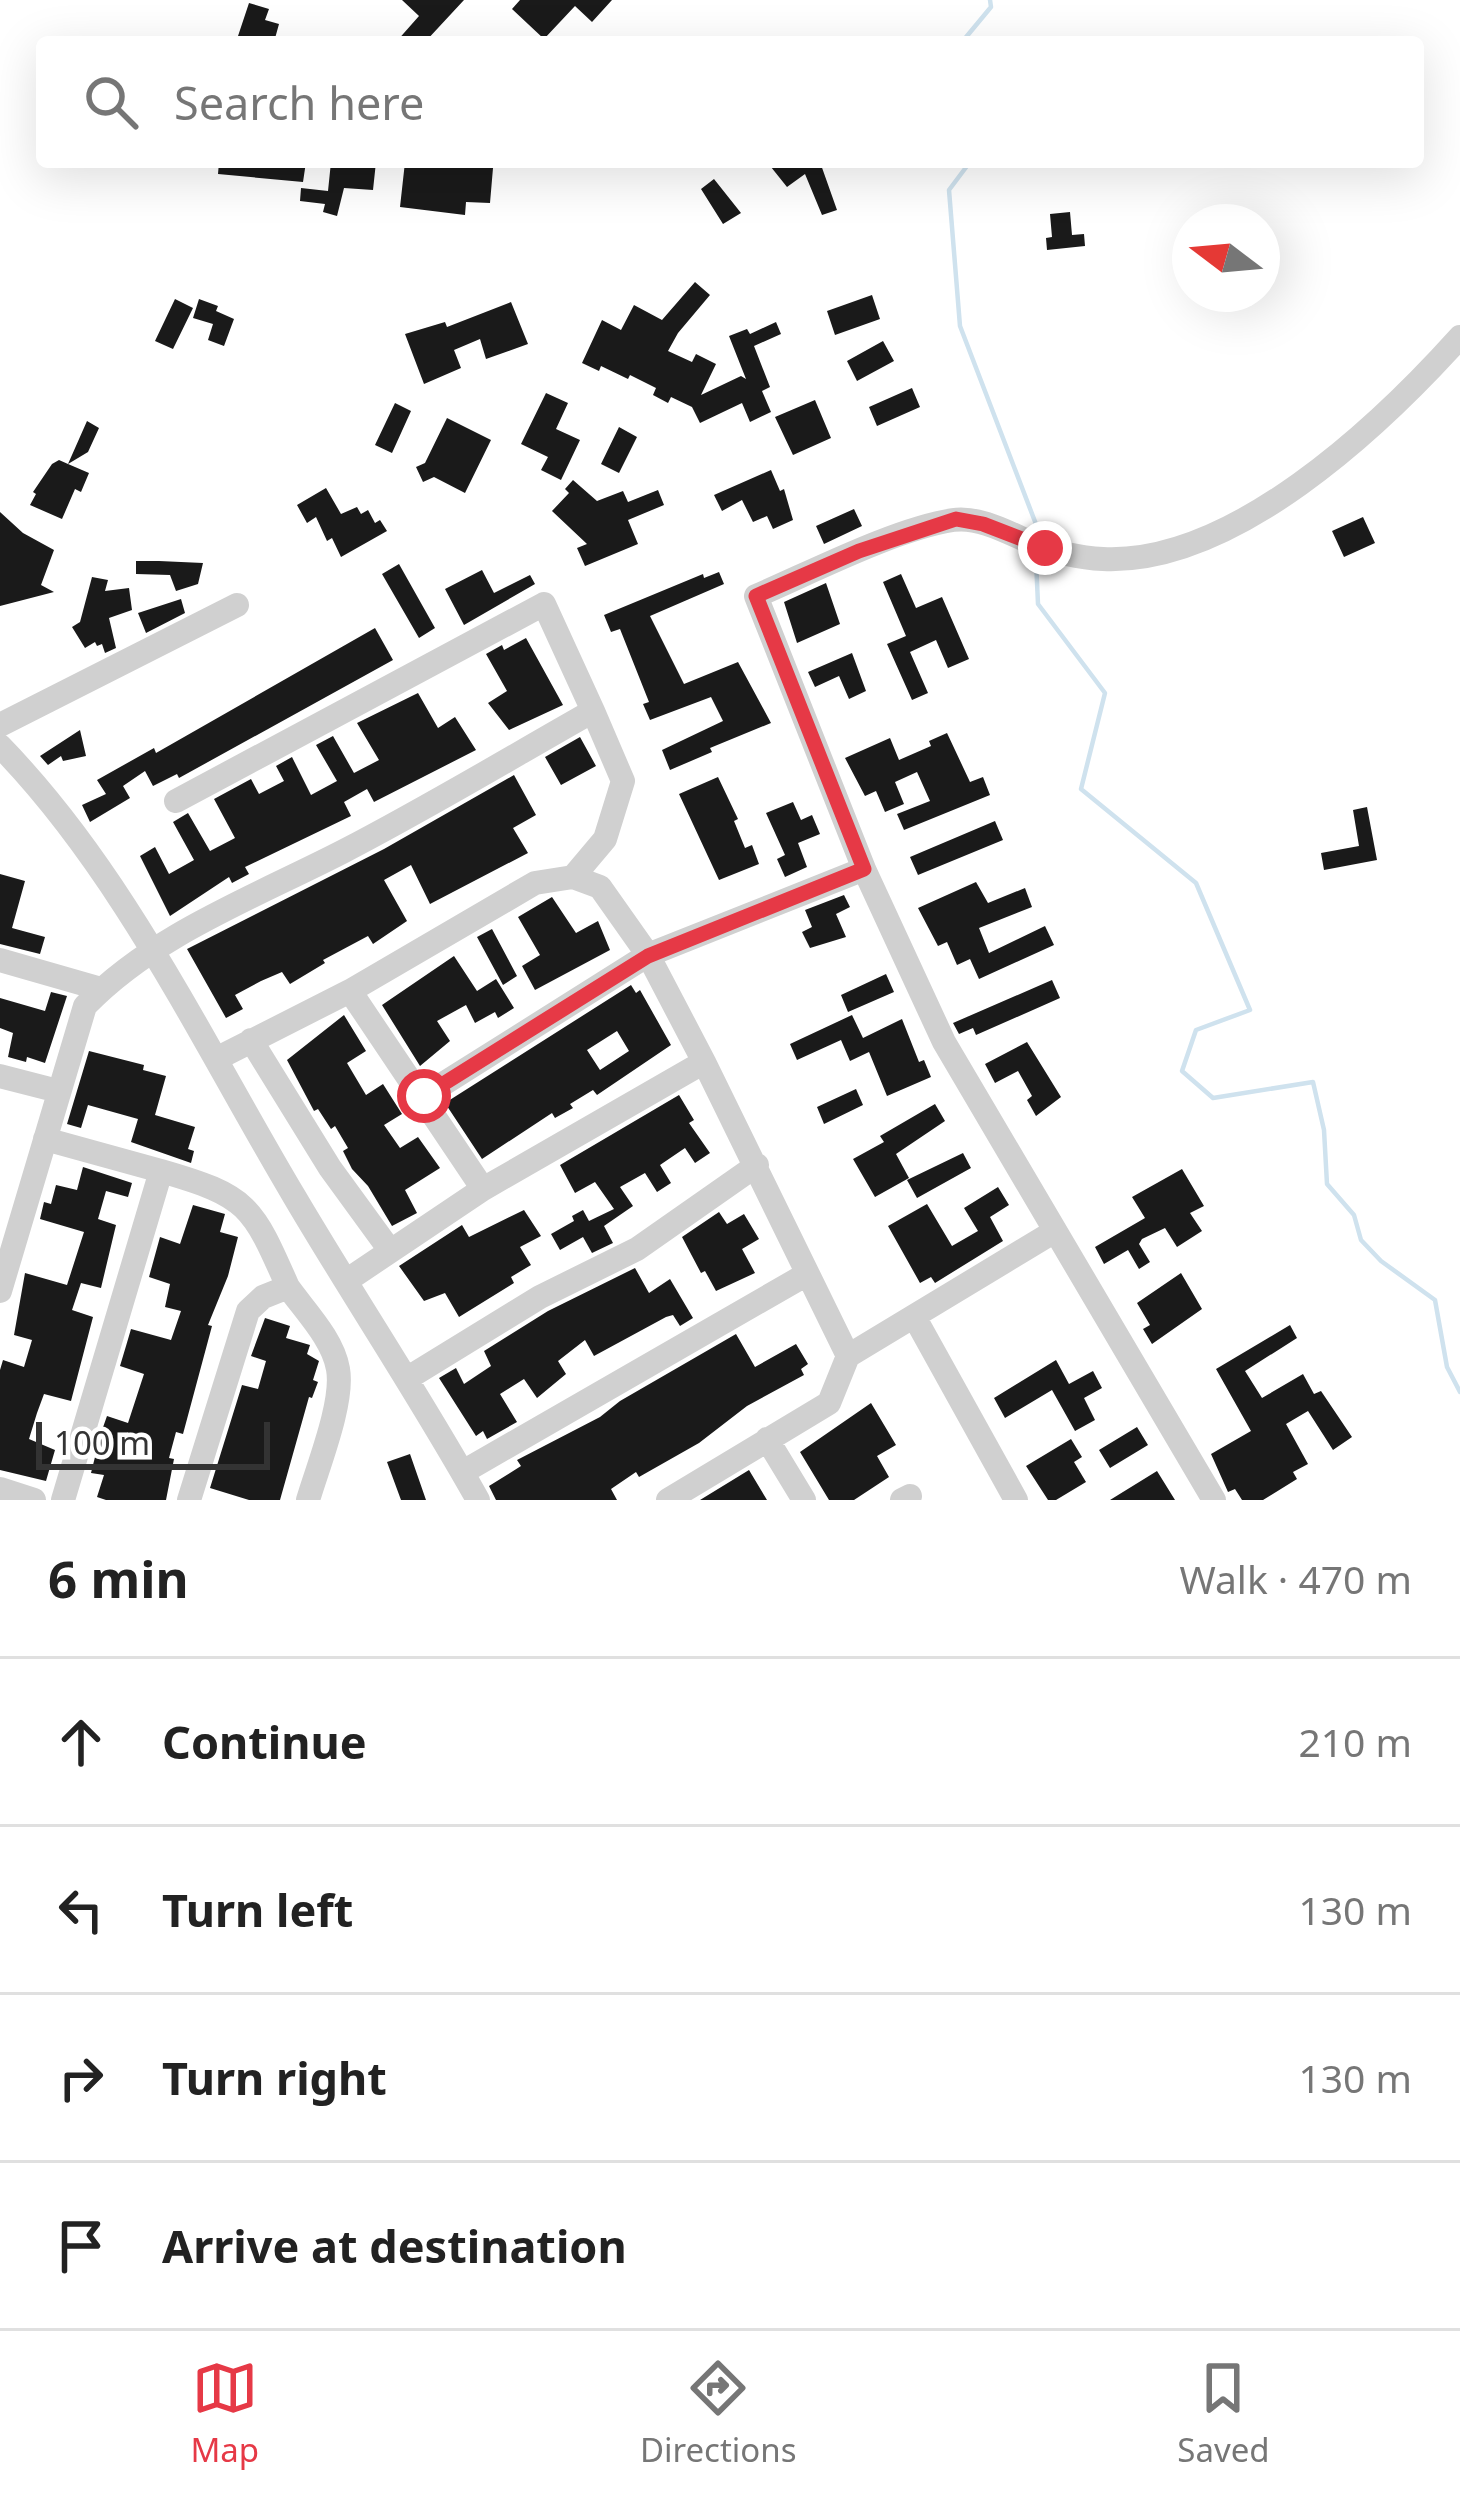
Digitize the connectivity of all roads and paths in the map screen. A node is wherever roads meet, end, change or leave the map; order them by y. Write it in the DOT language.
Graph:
graph roads {
  1 [pos="1460,337"];
  2 [pos="237,605"];
  3 [pos="592,711"];
  4 [pos="0,725"];
  5 [pos="0,746"];
  6 [pos="176,801"];
  7 [pos="864,869"];
  8 [pos="572,877"];
  9 [pos="150,952"];
  10 [pos="648,956"];
  11 [pos="0,960"];
  12 [pos="101,989"];
  13 [pos="350,991"];
  14 [pos="251,1040"];
  15 [pos="216,1059"];
  16 [pos="704,1062"];
  17 [pos="0,1076"];
  18 [pos="58,1091"];
  19 [pos="424,1096"];
  20 [pos="45,1139"];
  21 [pos="758,1165"];
  22 [pos="161,1172"];
  23 [pos="483,1189"];
  24 [pos="1055,1231"];
  25 [pos="389,1249"];
  26 [pos="807,1274"];
  27 [pos="346,1281"];
  28 [pos="288,1287"];
  29 [pos="0,1291"];
  30 [pos="915,1318"];
  31 [pos="848,1356"];
  32 [pos="408,1378"];
  33 [pos="767,1439"];
  34 [pos="463,1472"];
  35 [pos="0,1489"];
  36 [pos="34,1500"];
  37 [pos="63,1500"];
  38 [pos="189,1500"];
  39 [pos="308,1500"];
  40 [pos="478,1500"];
  41 [pos="668,1500"];
  42 [pos="804,1500"];
  43 [pos="1016,1500"];
  44 [pos="1214,1500"];
  1 -- 7 [label="street"];
  2 -- 4 [label="street"];
  3 -- 6 [label="street"];
  3 -- 8 [label="street"];
  3 -- 9 [label="street"];
  5 -- 9 [label="street"];
  7 -- 10 [label="street"];
  7 -- 24 [label="street"];
  8 -- 10 [label="street"];
  8 -- 13 [label="street"];
  9 -- 12 [label="street"];
  9 -- 15 [label="street"];
  10 -- 16 [label="street"];
  10 -- 19 [label="street"];
  11 -- 12 [label="street"];
  12 -- 18 [label="street"];
  13 -- 14 [label="street"];
  13 -- 19 [label="street"];
  14 -- 15 [label="street"];
  14 -- 25 [label="street"];
  15 -- 27 [label="street"];
  16 -- 21 [label="street"];
  16 -- 23 [label="street"];
  17 -- 18 [label="street"];
  18 -- 20 [label="street"];
  19 -- 23 [label="street"];
  20 -- 22 [label="street"];
  20 -- 29 [label="street"];
  21 -- 26 [label="street"];
  21 -- 32 [label="street"];
  22 -- 28 [label="street"];
  22 -- 37 [label="street"];
  23 -- 25 [label="street"];
  24 -- 30 [label="street"];
  24 -- 44 [label="street"];
  25 -- 27 [label="street"];
  26 -- 31 [label="street"];
  26 -- 34 [label="street"];
  27 -- 32 [label="street"];
  28 -- 38 [label="street"];
  28 -- 39 [label="street"];
  30 -- 31 [label="street"];
  30 -- 43 [label="street"];
  31 -- 33 [label="street"];
  32 -- 34 [label="street"];
  33 -- 41 [label="street"];
  33 -- 42 [label="street"];
  34 -- 40 [label="street"];
  35 -- 36 [label="street"];
}
